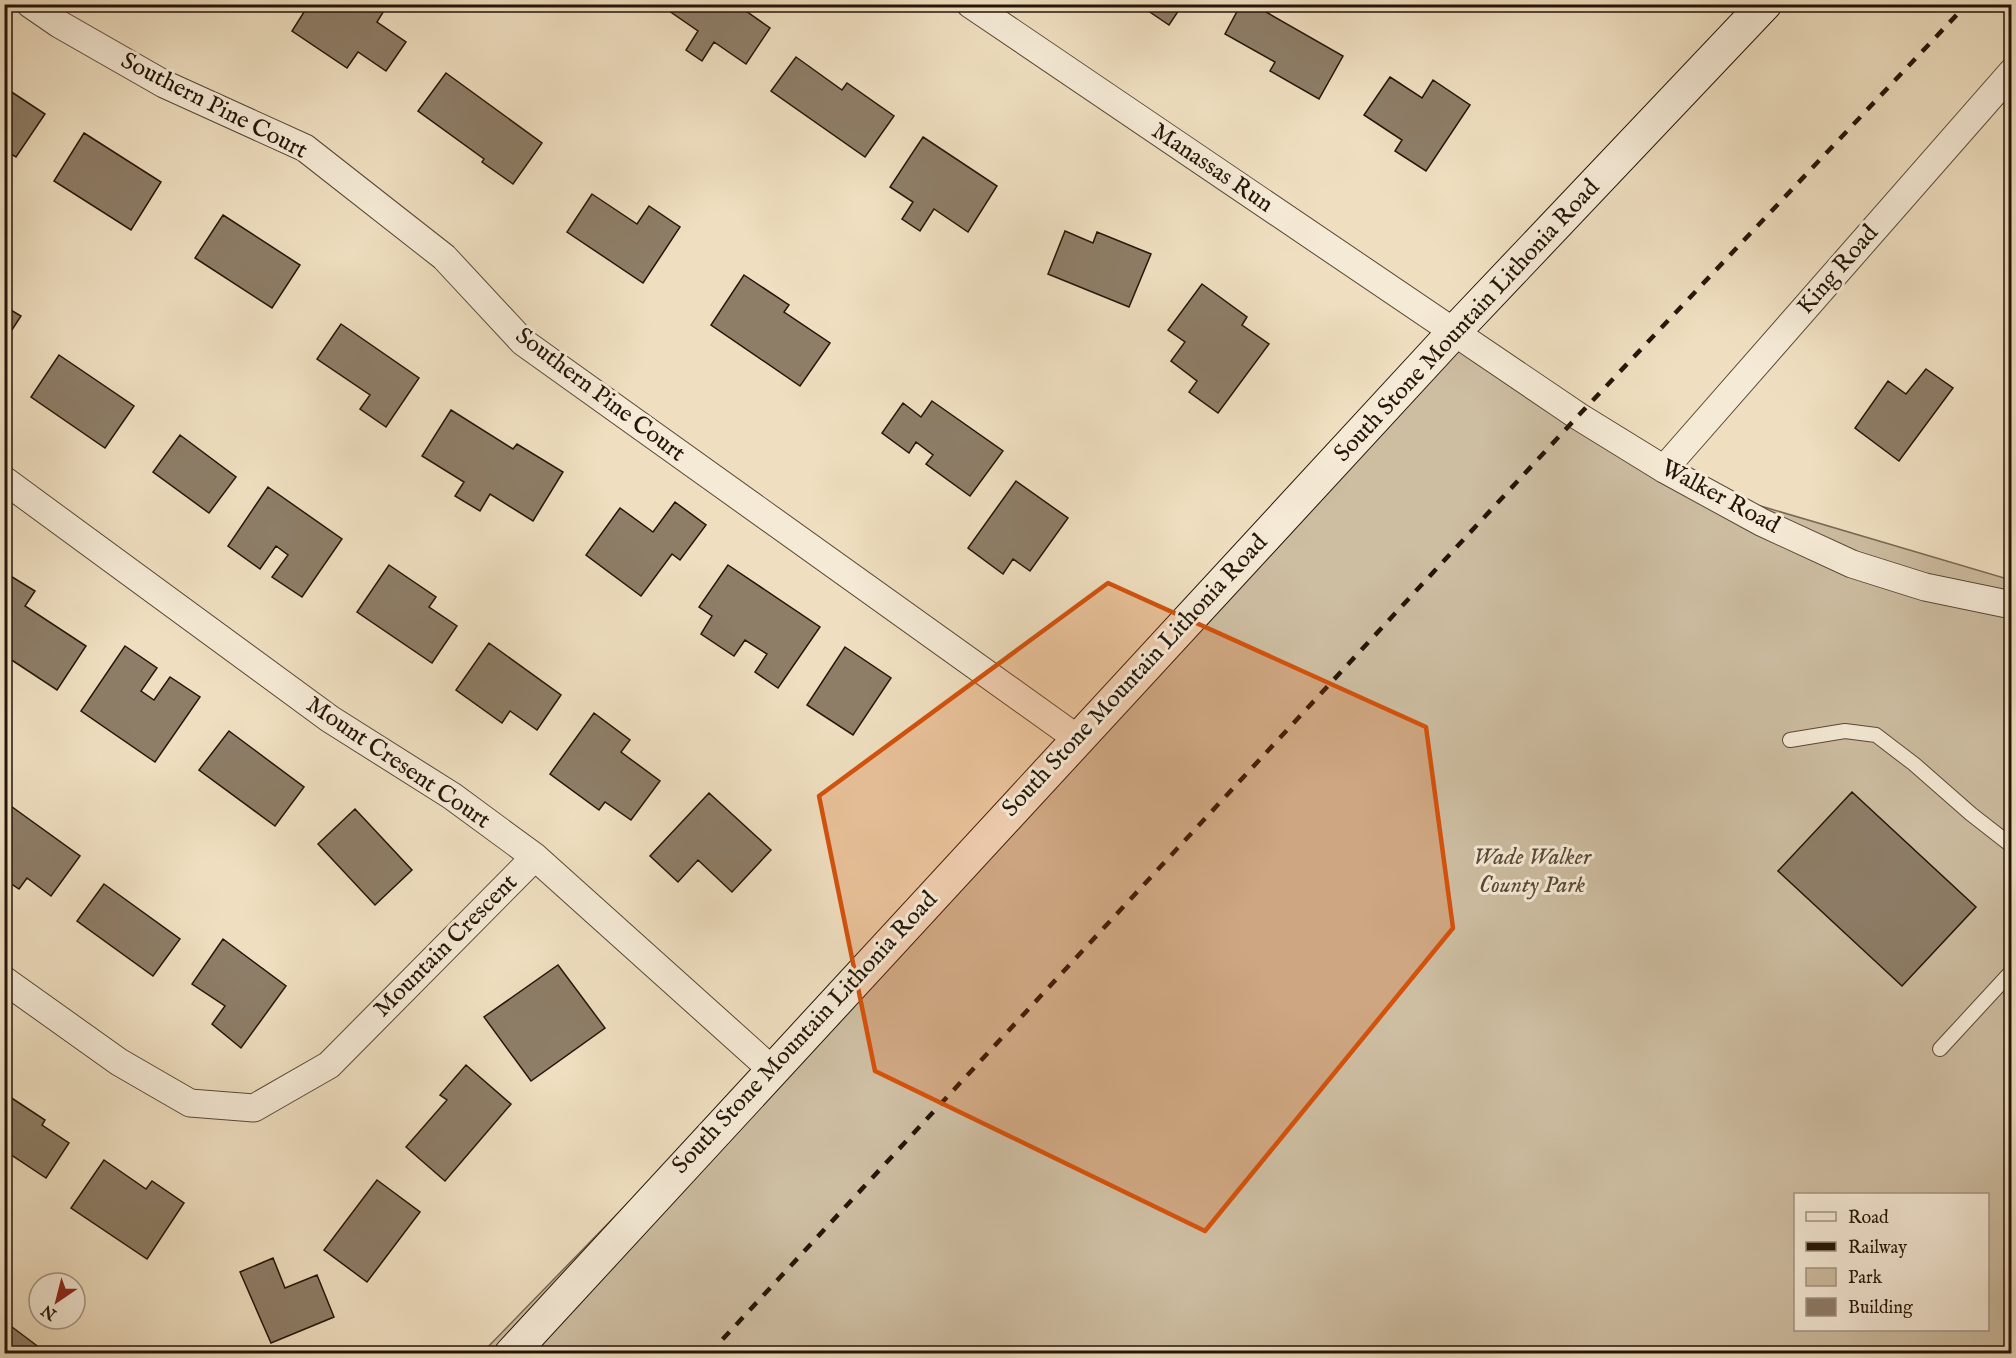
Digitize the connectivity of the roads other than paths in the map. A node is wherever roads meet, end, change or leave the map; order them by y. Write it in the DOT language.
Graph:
graph roads {
  1 [pos="30,4"];
  2 [pos="970,4"];
  3 [pos="1765,4"];
  4 [pos="2012,72"];
  5 [pos="1454,332"];
  6 [pos="1664,469"];
  7 [pos="4,480"];
  8 [pos="2012,605"];
  9 [pos="1078,739"];
  10 [pos="1790,740"];
  11 [pos="2012,846"];
  12 [pos="535,856"];
  13 [pos="2012,971"];
  14 [pos="4,980"];
  15 [pos="1940,1049"];
  16 [pos="771,1070"];
  17 [pos="511,1353"];
  1 -- 9 [label="street, Southern Pine Court"];
  2 -- 5 [label="street, Manassas Run"];
  3 -- 5 [label="main road, South Stone Mountain Lithonia Road"];
  4 -- 6 [label="street, King Road"];
  5 -- 6 [label="street, Walker Road"];
  5 -- 9 [label="main road, South Stone Mountain Lithonia Road"];
  6 -- 8 [label="street, Walker Road"];
  7 -- 12 [label="street, Mount Cresent Court"];
  9 -- 16 [label="main road, South Stone Mountain Lithonia Road"];
  10 -- 11 [label="lane"];
  12 -- 14 [label="street, Mountain Crescent"];
  12 -- 16 [label="street, Mount Cresent Court"];
  13 -- 15 [label="lane"];
  16 -- 17 [label="main road, South Stone Mountain Lithonia Road"];
}
